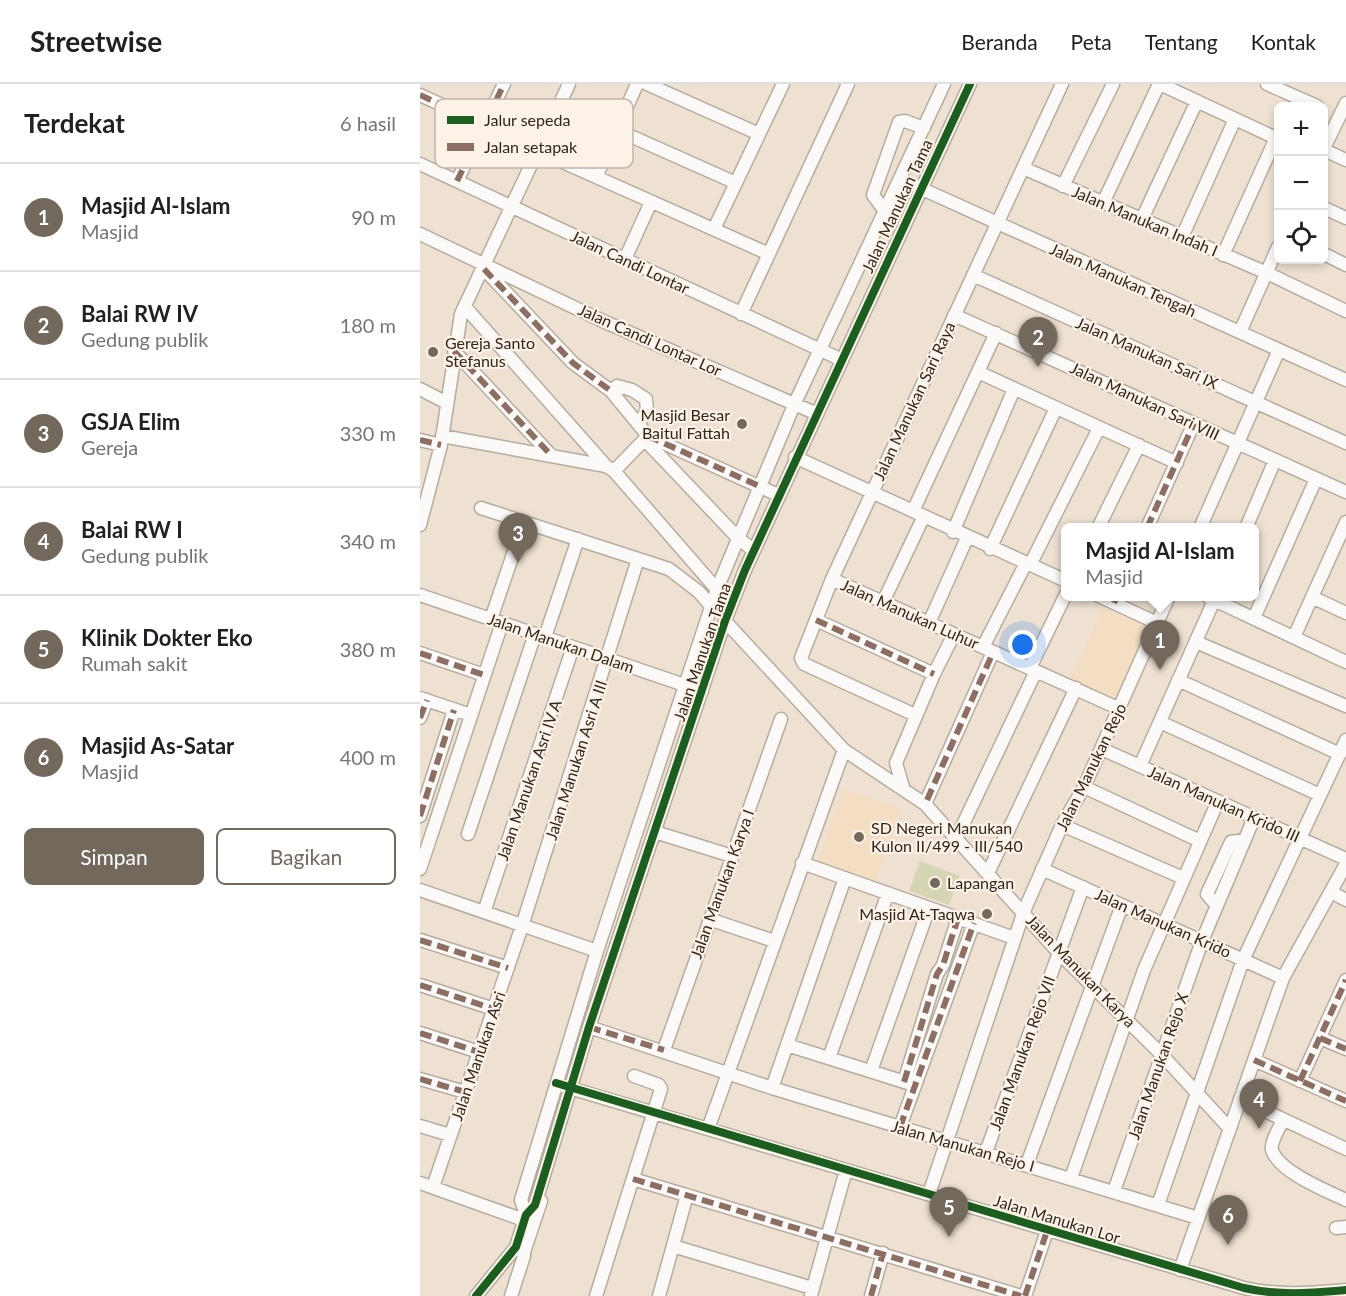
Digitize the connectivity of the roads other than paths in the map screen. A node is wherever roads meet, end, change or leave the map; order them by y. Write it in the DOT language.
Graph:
graph roads {
  1 [pos="504,84"];
  2 [pos="569,84"];
  3 [pos="637,84"];
  4 [pos="646,84"];
  5 [pos="848,84"];
  6 [pos="944,84"];
  7 [pos="970,84"];
  8 [pos="1062,84"];
  9 [pos="1113,84"];
  10 [pos="1160,84"];
  11 [pos="1268,84"];
  12 [pos="780,85"];
  13 [pos="420,95"];
  14 [pos="496,99"];
  15 [pos="562,99"];
  16 [pos="630,99"];
  17 [pos="1197,101"];
  18 [pos="435,102"];
  19 [pos="1308,102"];
  20 [pos="1344,108"];
  21 [pos="1328,109"];
  22 [pos="1235,119"];
  23 [pos="924,128"];
  24 [pos="759,134"];
  25 [pos="633,137"];
  26 [pos="1274,138"];
  27 [pos="1328,139"];
  28 [pos="1274,145"];
  29 [pos="1328,151"];
  30 [pos="1346,160"];
  31 [pos="420,164"];
  32 [pos="463,168"];
  33 [pos="530,168"];
  34 [pos="576,168"];
  35 [pos="600,168"];
  36 [pos="1023,168"];
  37 [pos="596,177"];
  38 [pos="900,180"];
  39 [pos="457,181"];
  40 [pos="736,183"];
  41 [pos="1063,186"];
  42 [pos="919,189"];
  43 [pos="651,202"];
  44 [pos="1103,203"];
  45 [pos="512,208"];
  46 [pos="884,210"];
  47 [pos="1328,210"];
  48 [pos="1346,218"];
  49 [pos="1142,219"];
  50 [pos="996,224"];
  51 [pos="714,230"];
  52 [pos="420,234"];
  53 [pos="1182,237"];
  54 [pos="769,254"];
  55 [pos="1223,255"];
  56 [pos="1274,256"];
  57 [pos="1328,256"];
  58 [pos="625,259"];
  59 [pos="1346,265"];
  60 [pos="485,267"];
  61 [pos="1267,273"];
  62 [pos="973,275"];
  63 [pos="466,308"];
  64 [pos="1346,311"];
  65 [pos="741,314"];
  66 [pos="954,315"];
  67 [pos="1240,332"];
  68 [pos="996,333"];
  69 [pos="819,350"];
  70 [pos="1279,350"];
  71 [pos="454,351"];
  72 [pos="840,359"];
  73 [pos="978,372"];
  74 [pos="1346,380"];
  75 [pos="1014,388"];
  76 [pos="420,389"];
  77 [pos="611,391"];
  78 [pos="1256,402"];
  79 [pos="447,403"];
  80 [pos="794,405"];
  81 [pos="1056,408"];
  82 [pos="815,413"];
  83 [pos="1194,423"];
  84 [pos="638,424"];
  85 [pos="1099,428"];
  86 [pos="646,438"];
  87 [pos="420,440"];
  88 [pos="442,441"];
  89 [pos="1346,443"];
  90 [pos="1238,444"];
  91 [pos="1139,445"];
  92 [pos="550,454"];
  93 [pos="795,457"];
  94 [pos="1275,460"];
  95 [pos="1177,463"];
  96 [pos="610,468"];
  97 [pos="1316,479"];
  98 [pos="759,486"];
  99 [pos="1346,492"];
  100 [pos="872,493"];
  101 [pos="778,495"];
  102 [pos="482,508"];
  103 [pos="918,514"];
  104 [pos="524,522"];
  105 [pos="1346,522"];
  106 [pos="1100,523"];
  107 [pos="1150,523"];
  108 [pos="1202,523"];
  109 [pos="1248,523"];
  110 [pos="420,525"];
  111 [pos="953,532"];
  112 [pos="738,538"];
  113 [pos="967,538"];
  114 [pos="578,539"];
  115 [pos="990,549"];
  116 [pos="753,550"];
  117 [pos="638,559"];
  118 [pos="1028,565"];
  119 [pos="832,579"];
  120 [pos="1061,579"];
  121 [pos="717,589"];
  122 [pos="420,595"];
  123 [pos="1312,597"];
  124 [pos="1062,601"];
  125 [pos="1117,601"];
  126 [pos="1167,601"];
  127 [pos="1212,601"];
  128 [pos="1219,601"];
  129 [pos="883,602"];
  130 [pos="711,606"];
  131 [pos="730,607"];
  132 [pos="1346,613"];
  133 [pos="1254,618"];
  134 [pos="816,620"];
  135 [pos="497,621"];
  136 [pos="725,621"];
  137 [pos="929,622"];
  138 [pos="1157,623"];
  139 [pos="954,634"];
  140 [pos="540,636"];
  141 [pos="1294,637"];
  142 [pos="1196,642"];
  143 [pos="573,647"];
  144 [pos="988,649"];
  145 [pos="420,653"];
  146 [pos="609,659"];
  147 [pos="1346,662"];
  148 [pos="1033,670"];
  149 [pos="933,674"];
  150 [pos="484,675"];
  151 [pos="1179,680"];
  152 [pos="685,684"];
  153 [pos="1076,688"];
  154 [pos="702,691"];
  155 [pos="423,699"];
  156 [pos="1346,706"];
  157 [pos="1120,709"];
  158 [pos="454,710"];
  159 [pos="471,715"];
  160 [pos="915,715"];
  161 [pos="420,718"];
  162 [pos="781,719"];
  163 [pos="1160,722"];
  164 [pos="1346,740"];
  165 [pos="1102,749"];
  166 [pos="844,750"];
  167 [pos="1340,754"];
  168 [pos="1140,766"];
  169 [pos="656,778"];
  170 [pos="673,782"];
  171 [pos="903,787"];
  172 [pos="1084,788"];
  173 [pos="1320,795"];
  174 [pos="1218,801"];
  175 [pos="925,804"];
  176 [pos="420,816"];
  177 [pos="1254,818"];
  178 [pos="1062,825"];
  179 [pos="655,832"];
  180 [pos="468,834"];
  181 [pos="957,837"];
  182 [pos="1300,838"];
  183 [pos="1200,840"];
  184 [pos="732,856"];
  185 [pos="1346,859"];
  186 [pos="802,863"];
  187 [pos="1346,864"];
  188 [pos="420,869"];
  189 [pos="1042,869"];
  190 [pos="988,873"];
  191 [pos="845,878"];
  192 [pos="1183,878"];
  193 [pos="1083,887"];
  194 [pos="420,890"];
  195 [pos="1331,892"];
  196 [pos="888,893"];
  197 [pos="1346,900"];
  198 [pos="1122,905"];
  199 [pos="929,908"];
  200 [pos="1024,911"];
  201 [pos="484,912"];
  202 [pos="958,918"];
  203 [pos="709,919"];
  204 [pos="974,923"];
  205 [pos="1162,923"];
  206 [pos="522,926"];
  207 [pos="1014,938"];
  208 [pos="420,940"];
  209 [pos="774,940"];
  210 [pos="1202,941"];
  211 [pos="597,951"];
  212 [pos="1059,952"];
  213 [pos="1243,960"];
  214 [pos="508,968"];
  215 [pos="1283,978"];
  216 [pos="1346,980"];
  217 [pos="420,985"];
  218 [pos="1093,988"];
  219 [pos="1342,998"];
  220 [pos="581,1000"];
  221 [pos="597,1005"];
  222 [pos="494,1009"];
  223 [pos="1128,1020"];
  224 [pos="589,1027"];
  225 [pos="420,1033"];
  226 [pos="1320,1038"];
  227 [pos="787,1045"];
  228 [pos="1346,1049"];
  229 [pos="664,1050"];
  230 [pos="479,1052"];
  231 [pos="1162,1055"];
  232 [pos="829,1058"];
  233 [pos="1254,1060"];
  234 [pos="871,1071"];
  235 [pos="728,1073"];
  236 [pos="634,1076"];
  237 [pos="420,1079"];
  238 [pos="1300,1081"];
  239 [pos="556,1083"];
  240 [pos="909,1083"];
  241 [pos="772,1088"];
  242 [pos="574,1089"];
  243 [pos="465,1092"];
  244 [pos="1195,1094"];
  245 [pos="1240,1099"];
  246 [pos="1346,1101"];
  247 [pos="654,1113"];
  248 [pos="1283,1120"];
  249 [pos="420,1126"];
  250 [pos="900,1127"];
  251 [pos="708,1129"];
  252 [pos="1230,1129"];
  253 [pos="450,1135"];
  254 [pos="946,1141"];
  255 [pos="1346,1149"];
  256 [pos="987,1152"];
  257 [pos="1027,1164"];
  258 [pos="846,1170"];
  259 [pos="1071,1178"];
  260 [pos="633,1179"];
  261 [pos="420,1183"];
  262 [pos="433,1187"];
  263 [pos="1114,1191"];
  264 [pos="929,1194"];
  265 [pos="687,1195"];
  266 [pos="1346,1200"];
  267 [pos="1158,1205"];
  268 [pos="525,1218"];
  269 [pos="1198,1218"];
  270 [pos="1047,1231"];
  271 [pos="827,1236"];
  272 [pos="673,1246"];
  273 [pos="520,1249"];
  274 [pos="883,1253"];
  275 [pos="1180,1270"];
  276 [pos="1346,1290"];
  277 [pos="811,1292"];
  278 [pos="1243,1292"];
  279 [pos="476,1296"];
  280 [pos="511,1296"];
  281 [pos="596,1296"];
  282 [pos="659,1296"];
  283 [pos="871,1296"];
  284 [pos="1023,1296"];
  1 -- 14 [label="street"];
  2 -- 15 [label="street"];
  3 -- 16 [label="street"];
  4 -- 24 [label="street"];
  5 -- 54 [label="street"];
  6 -- 23 [label="street, Jalan Manukan Tama"];
  7 -- 42 [label="street, Jalan Manukan Tama"];
  8 -- 36 [label="street, Jalan Manukan Sari Raya"];
  9 -- 41 [label="street"];
  10 -- 17 [label="street"];
  10 -- 44 [label="street"];
  11 -- 19 [label="street"];
  12 -- 24 [label="street"];
  13 -- 18 [label="street"];
  17 -- 22 [label="street"];
  17 -- 49 [label="street"];
  20 -- 21 [label="street"];
  20 -- 27 [label="street"];
  22 -- 26 [label="street"];
  22 -- 53 [label="street"];
  23 -- 38 [label="street, Jalan Manukan Tama"];
  23 -- 46 [label="street"];
  24 -- 40 [label="street"];
  25 -- 40 [label="street"];
  28 -- 55 [label="street"];
  29 -- 30 [label="street"];
  31 -- 39 [label="street, Jalan Candi Lontar"];
  32 -- 39 [label="street"];
  33 -- 45 [label="street"];
  34 -- 37 [label="street"];
  35 -- 37 [label="street"];
  36 -- 41 [label="street, Jalan Manukan Indah I"];
  36 -- 50 [label="street, Jalan Manukan Sari Raya"];
  37 -- 43 [label="street"];
  38 -- 42 [label="street, Jalan Manukan Tengah"];
  38 -- 46 [label="street, Jalan Manukan Tama"];
  39 -- 45 [label="street, Jalan Candi Lontar"];
  40 -- 51 [label="street"];
  41 -- 44 [label="street, Jalan Manukan Indah I"];
  42 -- 50 [label="street, Jalan Manukan Tengah"];
  42 -- 72 [label="street, Jalan Manukan Tama"];
  43 -- 51 [label="street"];
  43 -- 58 [label="street"];
  44 -- 49 [label="street, Jalan Manukan Indah I"];
  45 -- 58 [label="street, Jalan Candi Lontar"];
  45 -- 60 [label="street"];
  46 -- 69 [label="street, Jalan Manukan Tama"];
  47 -- 48 [label="street"];
  49 -- 53 [label="street, Jalan Manukan Indah I"];
  50 -- 62 [label="street, Jalan Manukan Sari Raya"];
  50 -- 67 [label="street, Jalan Manukan Tengah"];
  51 -- 54 [label="street"];
  52 -- 60 [label="street, Jalan Candi Lontar Lor"];
  53 -- 55 [label="street, Jalan Manukan Indah I"];
  54 -- 65 [label="street"];
  55 -- 61 [label="street, Jalan Manukan Indah I"];
  56 -- 61 [label="street"];
  57 -- 59 [label="street"];
  58 -- 65 [label="street, Jalan Candi Lontar"];
  60 -- 63 [label="street"];
  60 -- 77 [label="street"];
  60 -- 80 [label="street, Jalan Candi Lontar Lor"];
  61 -- 64 [label="street, Jalan Manukan Indah I"];
  61 -- 67 [label="street"];
  62 -- 66 [label="street, Jalan Manukan Sari Raya"];
  62 -- 78 [label="street, Jalan Manukan Sari IX"];
  63 -- 71 [label="street"];
  63 -- 96 [label="street"];
  65 -- 69 [label="street, Jalan Candi Lontar"];
  66 -- 68 [label="street, Jalan Manukan Sari VIII"];
  66 -- 100 [label="street, Jalan Manukan Sari Raya"];
  67 -- 70 [label="street, Jalan Manukan Tengah"];
  68 -- 73 [label="street"];
  68 -- 83 [label="street, Jalan Manukan Sari VIII"];
  69 -- 72 [label="street, Jalan Candi Lontar"];
  69 -- 80 [label="street, Jalan Manukan Tama"];
  70 -- 74 [label="street, Jalan Manukan Tengah"];
  70 -- 78 [label="street"];
  71 -- 79 [label="street"];
  71 -- 92 [label="street"];
  72 -- 82 [label="street, Jalan Manukan Tama"];
  73 -- 75 [label="street"];
  73 -- 103 [label="street"];
  75 -- 81 [label="street"];
  75 -- 111 [label="street"];
  76 -- 79 [label="street"];
  77 -- 84 [label="street"];
  77 -- 84 [label="street"];
  78 -- 89 [label="street, Jalan Manukan Sari IX"];
  78 -- 90 [label="street"];
  79 -- 88 [label="street"];
  80 -- 82 [label="street, Jalan Candi Lontar Lor"];
  80 -- 98 [label="street, Jalan Manukan Tama"];
  81 -- 85 [label="street"];
  81 -- 115 [label="street"];
  82 -- 93 [label="street, Jalan Manukan Tama"];
  83 -- 90 [label="street, Jalan Manukan Sari VIII"];
  83 -- 95 [label="street"];
  84 -- 86 [label="street"];
  85 -- 91 [label="street"];
  85 -- 118 [label="street"];
  86 -- 96 [label="street"];
  86 -- 98 [label="street"];
  86 -- 112 [label="street"];
  87 -- 88 [label="street"];
  88 -- 92 [label="street"];
  88 -- 110 [label="street"];
  90 -- 94 [label="street, Jalan Manukan Sari VIII"];
  90 -- 108 [label="street"];
  91 -- 95 [label="street"];
  91 -- 106 [label="street"];
  92 -- 96 [label="street"];
  93 -- 100 [label="street"];
  93 -- 101 [label="street, Jalan Manukan Tama"];
  94 -- 97 [label="street, Jalan Manukan Sari VIII"];
  94 -- 109 [label="street"];
  95 -- 107 [label="street"];
  96 -- 121 [label="street"];
  97 -- 99 [label="street, Jalan Manukan Sari VIII"];
  97 -- 133 [label="street"];
  98 -- 101 [label="street"];
  98 -- 112 [label="street, Jalan Manukan Tama"];
  100 -- 103 [label="street"];
  100 -- 119 [label="street, Jalan Manukan Sari Raya"];
  101 -- 116 [label="street, Jalan Manukan Tama"];
  102 -- 104 [label="street"];
  103 -- 111 [label="street"];
  103 -- 129 [label="street"];
  104 -- 114 [label="street"];
  104 -- 135 [label="street"];
  105 -- 123 [label="street"];
  111 -- 113 [label="street"];
  112 -- 116 [label="street"];
  112 -- 121 [label="street, Jalan Manukan Tama"];
  113 -- 115 [label="street"];
  113 -- 137 [label="street"];
  114 -- 117 [label="street"];
  114 -- 140 [label="street"];
  115 -- 118 [label="street"];
  116 -- 131 [label="street, Jalan Manukan Tama"];
  117 -- 130 [label="street"];
  117 -- 146 [label="street, Jalan Manukan Asri A III"];
  118 -- 120 [label="street"];
  118 -- 144 [label="street"];
  119 -- 129 [label="street, Jalan Manukan Luhur"];
  119 -- 134 [label="street, Jalan Manukan Sari Raya"];
  121 -- 130 [label="street, Jalan Manukan Tama"];
  121 -- 131 [label="street"];
  122 -- 135 [label="street, Jalan Manukan Dalam"];
  123 -- 132 [label="street"];
  123 -- 141 [label="street"];
  124 -- 148 [label="street"];
  125 -- 138 [label="street"];
  126 -- 138 [label="street, Jalan Manukan Rejo"];
  127 -- 142 [label="street"];
  128 -- 133 [label="street"];
  129 -- 137 [label="street, Jalan Manukan Luhur"];
  130 -- 152 [label="street, Jalan Manukan Tama"];
  131 -- 136 [label="street, Jalan Manukan Tama"];
  133 -- 141 [label="street"];
  134 -- 149 [label="street"];
  134 -- 160 [label="street, Jalan Manukan Sari Raya"];
  135 -- 140 [label="street, Jalan Manukan Dalam"];
  135 -- 150 [label="street"];
  136 -- 154 [label="street, Jalan Manukan Tama"];
  136 -- 166 [label="street, Jalan Manukan Karya"];
  137 -- 139 [label="street, Jalan Manukan Luhur"];
  138 -- 157 [label="street, Jalan Manukan Rejo"];
  139 -- 144 [label="street, Jalan Manukan Luhur"];
  139 -- 149 [label="street"];
  140 -- 143 [label="street, Jalan Manukan Dalam"];
  140 -- 180 [label="street"];
  141 -- 147 [label="street"];
  142 -- 151 [label="street"];
  142 -- 156 [label="street"];
  143 -- 146 [label="street, Jalan Manukan Dalam"];
  143 -- 201 [label="street, Jalan Manukan Asri IV A"];
  144 -- 148 [label="street, Jalan Manukan Luhur"];
  144 -- 175 [label="street"];
  145 -- 150 [label="street"];
  146 -- 152 [label="street, Jalan Manukan Dalam"];
  146 -- 206 [label="street, Jalan Manukan Asri A III"];
  148 -- 153 [label="street, Jalan Manukan Luhur"];
  148 -- 181 [label="street"];
  149 -- 160 [label="street"];
  150 -- 159 [label="street"];
  151 -- 163 [label="street"];
  151 -- 167 [label="street"];
  152 -- 154 [label="street, Jalan Manukan Dalam"];
  152 -- 169 [label="street, Jalan Manukan Tama"];
  153 -- 157 [label="street, Jalan Manukan Luhur"];
  153 -- 190 [label="street"];
  154 -- 170 [label="street, Jalan Manukan Tama"];
  155 -- 158 [label="street"];
  155 -- 161 [label="street"];
  157 -- 165 [label="street, Jalan Manukan Rejo"];
  158 -- 159 [label="street"];
  158 -- 176 [label="street"];
  159 -- 188 [label="street"];
  160 -- 171 [label="street"];
  162 -- 184 [label="street, Jalan Manukan Karya I"];
  163 -- 168 [label="street"];
  163 -- 173 [label="street"];
  164 -- 167 [label="street"];
  165 -- 168 [label="street, Jalan Manukan Krido III"];
  165 -- 172 [label="street, Jalan Manukan Rejo"];
  166 -- 171 [label="street, Jalan Manukan Karya"];
  166 -- 186 [label="street"];
  167 -- 173 [label="street"];
  168 -- 174 [label="street, Jalan Manukan Krido III"];
  169 -- 170 [label="street"];
  169 -- 211 [label="street, Jalan Manukan Tama"];
  170 -- 179 [label="street, Jalan Manukan Tama"];
  171 -- 175 [label="street, Jalan Manukan Karya"];
  172 -- 178 [label="street, Jalan Manukan Rejo"];
  172 -- 183 [label="street"];
  173 -- 182 [label="street"];
  174 -- 177 [label="street, Jalan Manukan Krido III"];
  174 -- 183 [label="street"];
  175 -- 181 [label="street, Jalan Manukan Karya"];
  177 -- 182 [label="street, Jalan Manukan Krido III"];
  177 -- 210 [label="street, Jalan Manukan Rejo X"];
  178 -- 189 [label="street, Jalan Manukan Rejo"];
  178 -- 192 [label="street"];
  179 -- 184 [label="street"];
  179 -- 221 [label="street, Jalan Manukan Tama"];
  181 -- 190 [label="street, Jalan Manukan Karya"];
  182 -- 185 [label="street, Jalan Manukan Krido III"];
  182 -- 213 [label="street"];
  183 -- 192 [label="street"];
  184 -- 203 [label="street, Jalan Manukan Karya I"];
  186 -- 191 [label="street"];
  186 -- 209 [label="street"];
  187 -- 195 [label="street"];
  189 -- 193 [label="street, Jalan Manukan Krido"];
  189 -- 200 [label="street, Jalan Manukan Rejo"];
  190 -- 200 [label="street, Jalan Manukan Karya"];
  191 -- 196 [label="street"];
  191 -- 227 [label="street"];
  192 -- 205 [label="street"];
  193 -- 198 [label="street, Jalan Manukan Krido"];
  193 -- 212 [label="street, Jalan Manukan Rejo VII"];
  194 -- 201 [label="street"];
  195 -- 197 [label="street"];
  195 -- 215 [label="street"];
  196 -- 199 [label="street"];
  196 -- 232 [label="street"];
  198 -- 205 [label="street, Jalan Manukan Krido"];
  198 -- 218 [label="street"];
  199 -- 202 [label="street"];
  199 -- 234 [label="street"];
  200 -- 207 [label="street, Jalan Manukan Rejo"];
  200 -- 212 [label="street, Jalan Manukan Karya"];
  201 -- 206 [label="street"];
  202 -- 204 [label="street"];
  202 -- 240 [label="street"];
  203 -- 209 [label="street"];
  203 -- 229 [label="street, Jalan Manukan Karya I"];
  204 -- 207 [label="street"];
  204 -- 240 [label="street"];
  205 -- 210 [label="street, Jalan Manukan Krido"];
  205 -- 223 [label="street"];
  206 -- 211 [label="street"];
  206 -- 214 [label="street, Jalan Manukan Asri"];
  207 -- 254 [label="street, Jalan Manukan Rejo"];
  208 -- 214 [label="street"];
  209 -- 235 [label="street"];
  210 -- 213 [label="street, Jalan Manukan Krido"];
  210 -- 231 [label="street, Jalan Manukan Rejo X"];
  211 -- 220 [label="street, Jalan Manukan Tama"];
  212 -- 218 [label="street, Jalan Manukan Karya"];
  212 -- 256 [label="street, Jalan Manukan Rejo VII"];
  213 -- 215 [label="street, Jalan Manukan Krido"];
  213 -- 244 [label="street"];
  214 -- 222 [label="street, Jalan Manukan Asri"];
  215 -- 233 [label="street"];
  216 -- 219 [label="street"];
  217 -- 222 [label="street"];
  218 -- 223 [label="street, Jalan Manukan Karya"];
  218 -- 257 [label="street"];
  219 -- 226 [label="street"];
  220 -- 221 [label="street"];
  220 -- 239 [label="street, Jalan Manukan Tama"];
  221 -- 224 [label="street, Jalan Manukan Tama"];
  222 -- 230 [label="street, Jalan Manukan Asri"];
  223 -- 231 [label="street, Jalan Manukan Karya"];
  223 -- 259 [label="street"];
  224 -- 229 [label="street, Jalan Manukan Rejo I"];
  224 -- 242 [label="street, Jalan Manukan Tama"];
  225 -- 230 [label="street"];
  226 -- 228 [label="street"];
  226 -- 238 [label="street"];
  227 -- 232 [label="street"];
  227 -- 241 [label="street"];
  229 -- 235 [label="street, Jalan Manukan Rejo I"];
  230 -- 243 [label="street, Jalan Manukan Asri"];
  231 -- 244 [label="street, Jalan Manukan Karya"];
  231 -- 263 [label="street, Jalan Manukan Rejo X"];
  232 -- 234 [label="street"];
  233 -- 238 [label="street"];
  233 -- 245 [label="street"];
  234 -- 240 [label="street"];
  235 -- 241 [label="street, Jalan Manukan Rejo I"];
  235 -- 251 [label="street"];
  236 -- 247 [label="street"];
  237 -- 243 [label="street"];
  238 -- 246 [label="street"];
  239 -- 242 [label="street, Jalan Manukan Lor"];
  239 -- 268 [label="street, Jalan Manukan Tama"];
  240 -- 250 [label="street"];
  241 -- 250 [label="street, Jalan Manukan Rejo I"];
  242 -- 247 [label="street, Jalan Manukan Lor"];
  242 -- 268 [label="street, Jalan Manukan Tama"];
  242 -- 273 [label="street"];
  243 -- 253 [label="street, Jalan Manukan Asri"];
  244 -- 252 [label="street, Jalan Manukan Karya"];
  244 -- 267 [label="street"];
  245 -- 248 [label="street"];
  245 -- 252 [label="street"];
  247 -- 251 [label="street, Jalan Manukan Lor"];
  247 -- 260 [label="street"];
  248 -- 255 [label="street"];
  248 -- 266 [label="street"];
  249 -- 253 [label="street"];
  250 -- 254 [label="street, Jalan Manukan Rejo I"];
  251 -- 258 [label="street, Jalan Manukan Lor"];
  252 -- 269 [label="street"];
  253 -- 262 [label="street, Jalan Manukan Asri"];
  254 -- 256 [label="street, Jalan Manukan Rejo I"];
  254 -- 264 [label="street, Jalan Manukan Rejo"];
  256 -- 257 [label="street, Jalan Manukan Rejo I"];
  257 -- 259 [label="street, Jalan Manukan Rejo I"];
  258 -- 264 [label="street, Jalan Manukan Lor"];
  258 -- 271 [label="street"];
  259 -- 263 [label="street, Jalan Manukan Rejo I"];
  260 -- 265 [label="street"];
  260 -- 281 [label="street"];
  261 -- 262 [label="street"];
  262 -- 268 [label="street"];
  263 -- 267 [label="street, Jalan Manukan Rejo I"];
  264 -- 270 [label="street, Jalan Manukan Lor"];
  265 -- 271 [label="street"];
  265 -- 272 [label="street"];
  267 -- 269 [label="street, Jalan Manukan Rejo I"];
  268 -- 273 [label="street"];
  269 -- 275 [label="street"];
  270 -- 275 [label="street, Jalan Manukan Lor"];
  270 -- 284 [label="street"];
  271 -- 274 [label="street"];
  271 -- 277 [label="street"];
  272 -- 277 [label="street"];
  272 -- 282 [label="street"];
  273 -- 279 [label="street"];
  273 -- 280 [label="street"];
  274 -- 283 [label="street"];
  274 -- 284 [label="street"];
  275 -- 278 [label="street, Jalan Manukan Lor"];
  276 -- 278 [label="street, Jalan Manukan Lor"];
}
